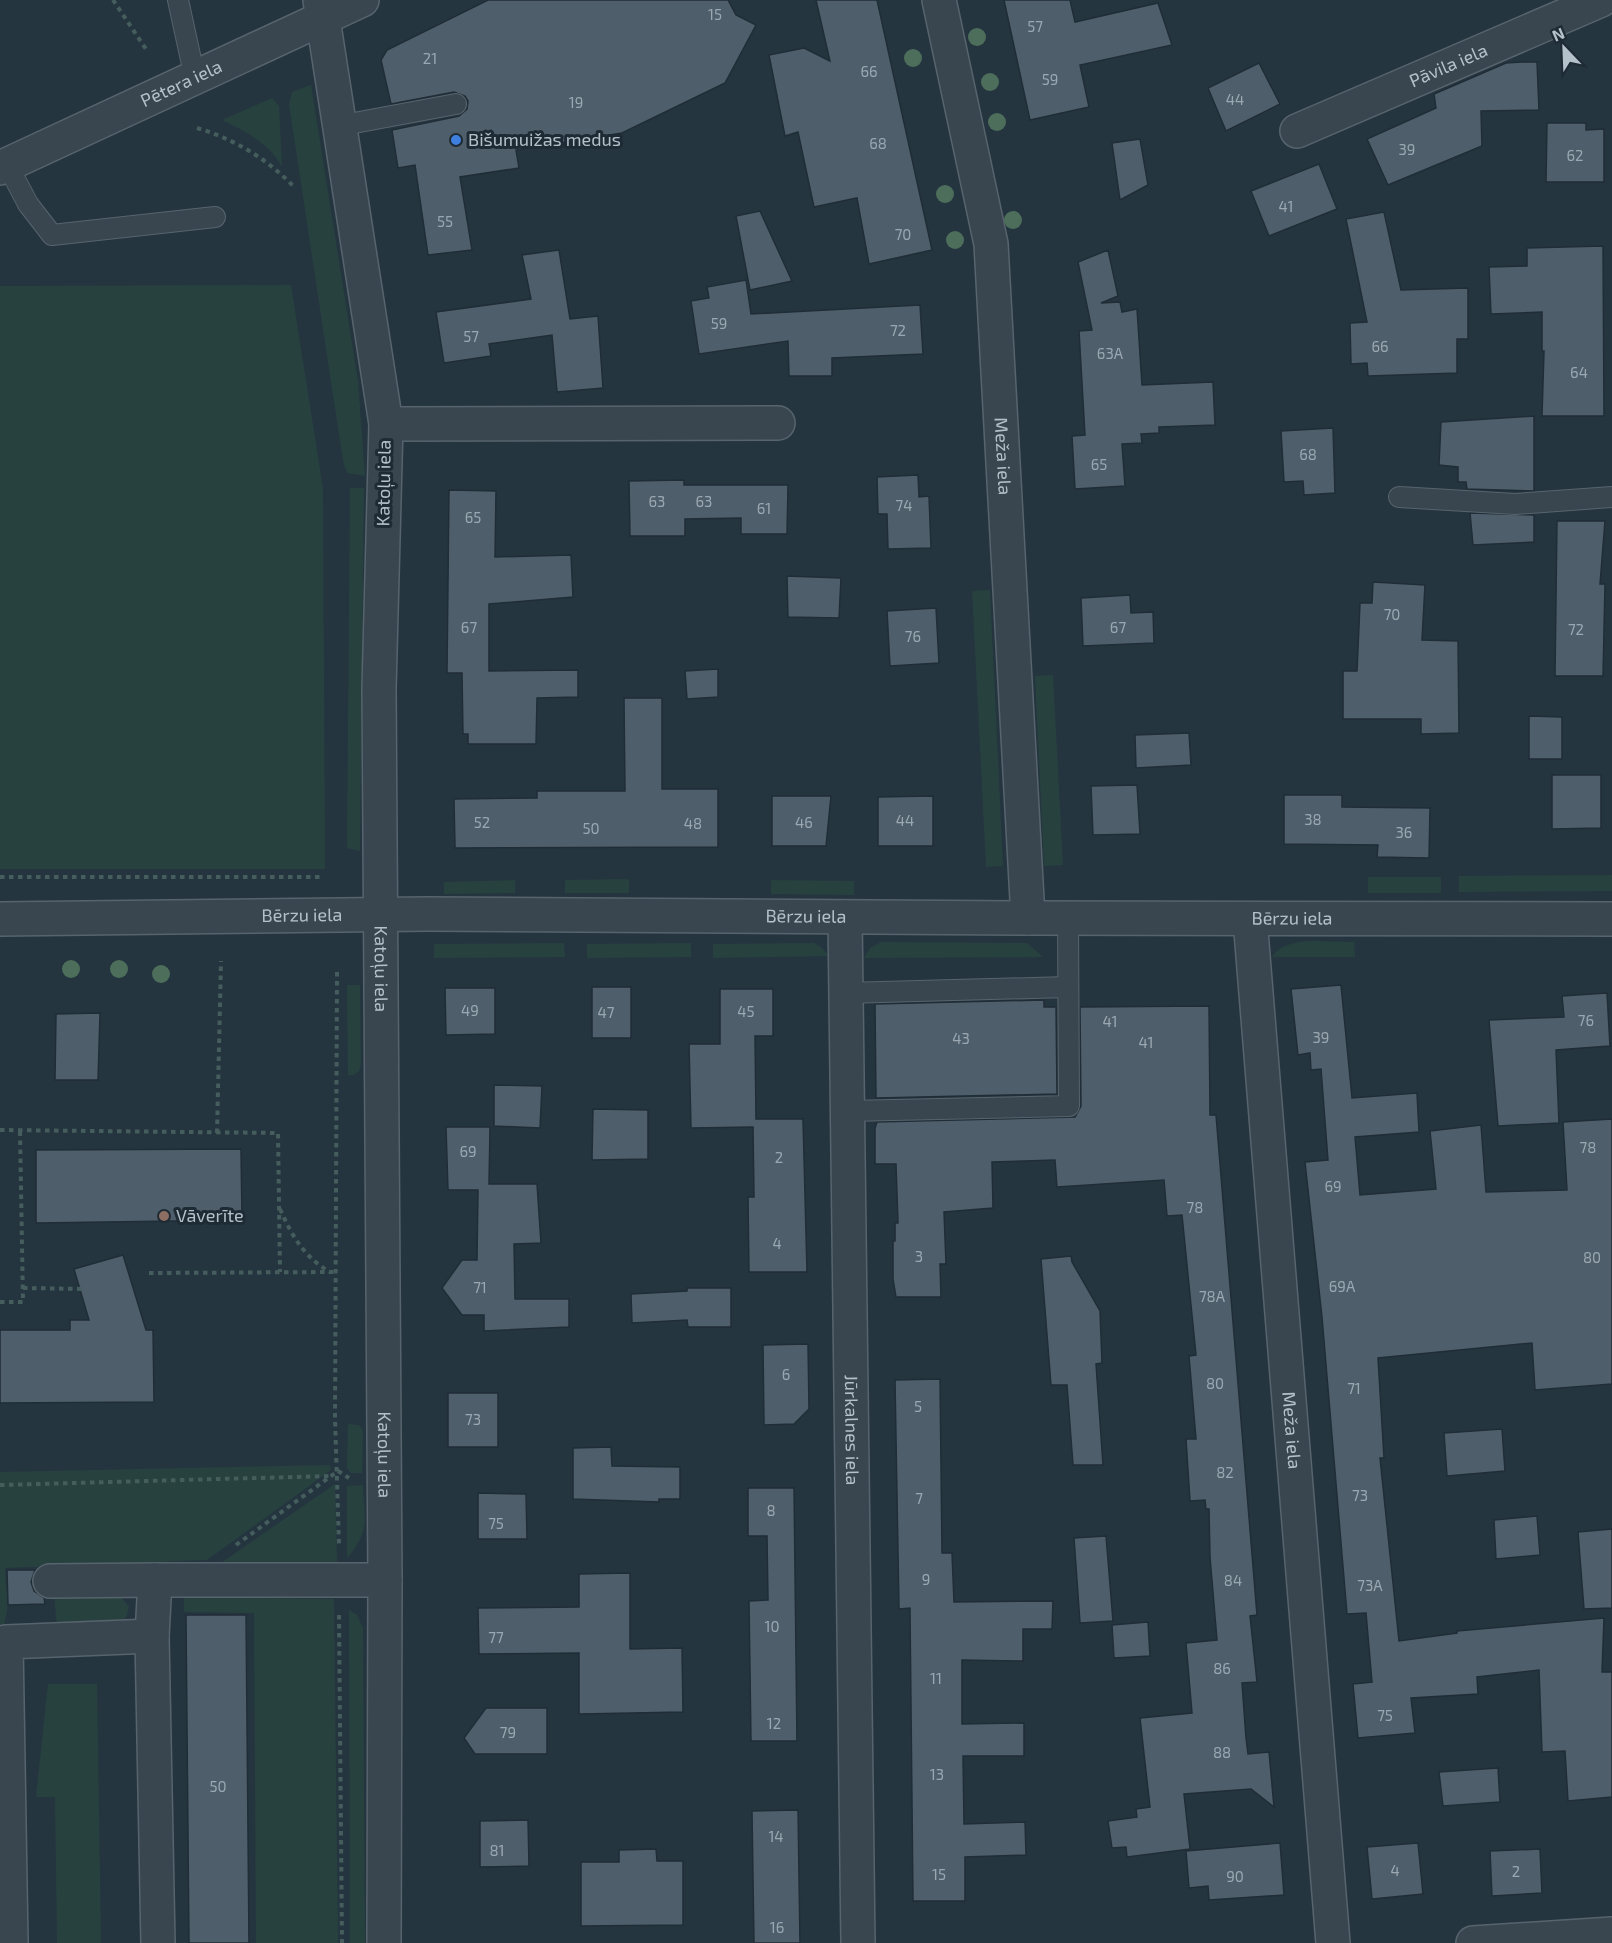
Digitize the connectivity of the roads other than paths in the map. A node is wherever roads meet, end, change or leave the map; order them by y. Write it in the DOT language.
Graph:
graph roads {
  1 [pos="178,0"];
  2 [pos="362,0"];
  3 [pos="939,0"];
  4 [pos="1601,0"];
  5 [pos="321,10"];
  6 [pos="195,78"];
  7 [pos="456,104"];
  8 [pos="338,126"];
  9 [pos="1297,131"];
  10 [pos="4,166"];
  11 [pos="215,217"];
  12 [pos="778,423"];
  13 [pos="386,424"];
  14 [pos="1400,497"];
  15 [pos="1612,497"];
  16 [pos="379,914"];
  17 [pos="845,917"];
  18 [pos="1028,918"];
  19 [pos="1068,918"];
  20 [pos="0,919"];
  21 [pos="1250,919"];
  22 [pos="1612,919"];
  23 [pos="1068,987"];
  24 [pos="845,993"];
  25 [pos="848,1111"];
  26 [pos="155,1580"];
  27 [pos="385,1580"];
  28 [pos="50,1581"];
  29 [pos="152,1636"];
  30 [pos="1612,1934"];
  31 [pos="11,1943"];
  32 [pos="158,1943"];
  33 [pos="384,1943"];
  34 [pos="858,1943"];
  35 [pos="1333,1943"];
  36 [pos="1473,1943"];
  1 -- 6 [label="lane"];
  2 -- 5 [label="street, Pētera iela"];
  3 -- 18 [label="street, Meža iela"];
  4 -- 9 [label="street, Pāvila iela"];
  5 -- 6 [label="street, Pētera iela"];
  5 -- 8 [label="street, Katoļu iela"];
  6 -- 10 [label="street, Pētera iela"];
  7 -- 8 [label="lane"];
  8 -- 13 [label="street, Katoļu iela"];
  10 -- 11 [label="lane"];
  12 -- 13 [label="street"];
  13 -- 16 [label="street, Katoļu iela"];
  14 -- 15 [label="lane"];
  16 -- 17 [label="street, Bērzu iela"];
  16 -- 20 [label="street, Bērzu iela"];
  16 -- 27 [label="street, Katoļu iela"];
  17 -- 18 [label="street, Bērzu iela"];
  17 -- 24 [label="street, Jūrkalnes iela"];
  18 -- 19 [label="street, Bērzu iela"];
  19 -- 21 [label="street, Bērzu iela"];
  19 -- 23 [label="lane"];
  21 -- 22 [label="street, Bērzu iela"];
  21 -- 35 [label="street, Meža iela"];
  23 -- 24 [label="lane"];
  23 -- 25 [label="lane"];
  24 -- 25 [label="street, Jūrkalnes iela"];
  25 -- 34 [label="street, Jūrkalnes iela"];
  26 -- 27 [label="street"];
  26 -- 28 [label="street"];
  26 -- 29 [label="street"];
  27 -- 33 [label="street, Katoļu iela"];
  29 -- 31 [label="street"];
  29 -- 32 [label="street"];
  30 -- 36 [label="street"];
}
